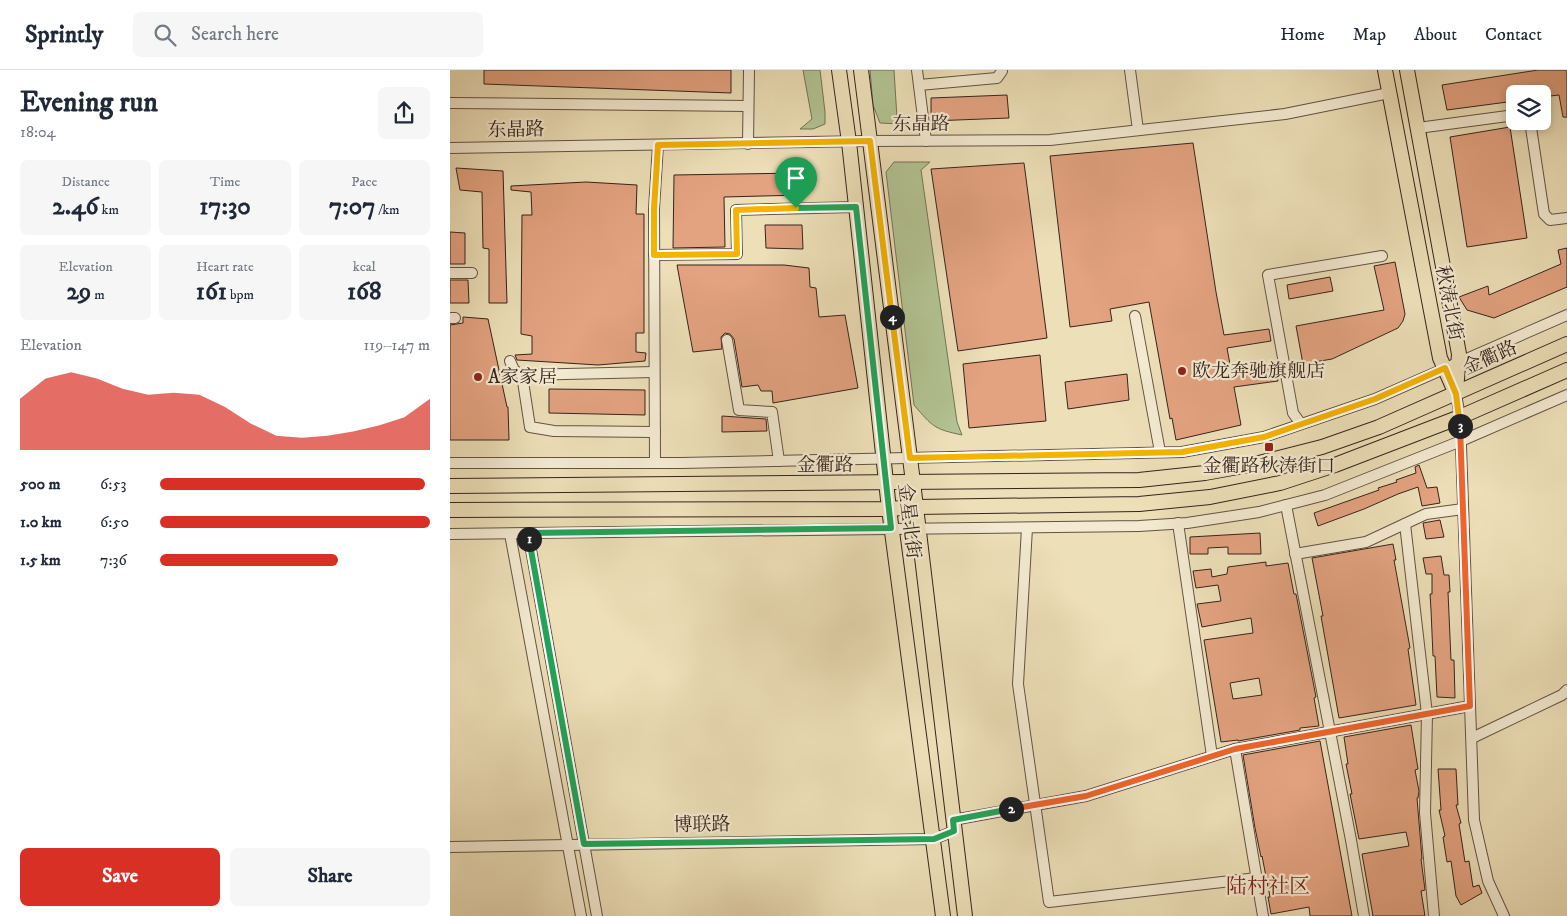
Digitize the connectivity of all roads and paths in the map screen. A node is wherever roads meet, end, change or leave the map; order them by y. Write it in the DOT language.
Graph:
graph roads {
  1 [pos="749,70"];
  2 [pos="839,70"];
  3 [pos="861,70"];
  4 [pos="917,70"];
  5 [pos="1130,70"];
  6 [pos="1385,70"];
  7 [pos="1407,70"];
  8 [pos="1002,71"];
  9 [pos="919,85"];
  10 [pos="1389,93"];
  11 [pos="450,103"];
  12 [pos="748,106"];
  13 [pos="1506,117"];
  14 [pos="1418,128"];
  15 [pos="1138,130"];
  16 [pos="1531,130"];
  17 [pos="870,141"];
  18 [pos="926,141"];
  19 [pos="849,142"];
  20 [pos="748,144"];
  21 [pos="658,145"];
  22 [pos="450,148"];
  23 [pos="856,207"];
  24 [pos="1567,218"];
  25 [pos="654,255"];
  26 [pos="1382,256"];
  27 [pos="450,272"];
  28 [pos="472,272"];
  29 [pos="1567,315"];
  30 [pos="1135,316"];
  31 [pos="727,340"];
  32 [pos="1567,344"];
  33 [pos="510,361"];
  34 [pos="1451,365"];
  35 [pos="1567,370"];
  36 [pos="654,372"];
  37 [pos="522,374"];
  38 [pos="1456,394"];
  39 [pos="1567,395"];
  40 [pos="1460,417"];
  41 [pos="1301,424"];
  42 [pos="654,432"];
  43 [pos="1461,441"];
  44 [pos="1160,452"];
  45 [pos="910,458"];
  46 [pos="883,459"];
  47 [pos="779,461"];
  48 [pos="450,463"];
  49 [pos="655,463"];
  50 [pos="913,482"];
  51 [pos="886,483"];
  52 [pos="450,486"];
  53 [pos="1286,505"];
  54 [pos="916,506"];
  55 [pos="888,508"];
  56 [pos="1463,509"];
  57 [pos="450,510"];
  58 [pos="1178,523"];
  59 [pos="1405,524"];
  60 [pos="891,528"];
  61 [pos="918,528"];
  62 [pos="1028,528"];
  63 [pos="528,533"];
  64 [pos="450,534"];
  65 [pos="510,534"];
  66 [pos="1295,554"];
  67 [pos="1567,690"];
  68 [pos="1470,706"];
  69 [pos="1426,714"];
  70 [pos="1330,732"];
  71 [pos="1472,738"];
  72 [pos="1235,749"];
  73 [pos="1212,756"];
  74 [pos="1036,805"];
  75 [pos="953,825"];
  76 [pos="934,839"];
  77 [pos="584,844"];
  78 [pos="568,846"];
  79 [pos="450,847"];
  80 [pos="1257,878"];
  81 [pos="581,916"];
  82 [pos="598,916"];
  83 [pos="944,916"];
  84 [pos="965,916"];
  85 [pos="1264,916"];
  86 [pos="1364,916"];
  87 [pos="1434,916"];
  88 [pos="1504,916"];
  1 -- 12 [label="street"];
  2 -- 19 [label="main road, 金星北街"];
  3 -- 17 [label="main road, 金星北街"];
  4 -- 9 [label="street"];
  5 -- 15 [label="street"];
  6 -- 10 [label="main road, 秋涛北街"];
  7 -- 14 [label="main road, 秋涛北街"];
  8 -- 9 [label="street"];
  9 -- 18 [label="street"];
  10 -- 15 [label="street, 东晶路"];
  10 -- 34 [label="main road, 秋涛北街"];
  11 -- 12 [label="street"];
  12 -- 20 [label="street"];
  13 -- 14 [label="street"];
  14 -- 34 [label="main road, 秋涛北街"];
  15 -- 18 [label="street, 东晶路"];
  16 -- 24 [label="street"];
  17 -- 18 [label="street, 东晶路"];
  17 -- 19 [label="street, 东晶路"];
  17 -- 45 [label="main road, 金星北街"];
  19 -- 20 [label="street, 东晶路"];
  19 -- 23 [label="main road, 金星北街"];
  20 -- 21 [label="street, 东晶路"];
  21 -- 22 [label="street, 东晶路"];
  21 -- 25 [label="street"];
  23 -- 25 [label="street"];
  23 -- 46 [label="main road, 金星北街"];
  25 -- 36 [label="street"];
  26 -- 41 [label="street"];
  27 -- 28 [label="street"];
  29 -- 34 [label="street"];
  30 -- 44 [label="street"];
  31 -- 47 [label="street"];
  32 -- 38 [label="main road, 金衢路"];
  33 -- 37 [label="street"];
  34 -- 38 [label="main road, 秋涛北街"];
  34 -- 41 [label="street"];
  35 -- 40 [label="main road"];
  36 -- 37 [label="street"];
  36 -- 42 [label="street"];
  37 -- 42 [label="street"];
  38 -- 40 [label="street"];
  38 -- 50 [label="main road, 金衢路"];
  39 -- 43 [label="street"];
  40 -- 43 [label="street"];
  40 -- 54 [label="main road"];
  41 -- 44 [label="street"];
  42 -- 49 [label="street"];
  43 -- 53 [label="street"];
  43 -- 56 [label="street"];
  44 -- 45 [label="street"];
  45 -- 46 [label="street"];
  45 -- 50 [label="main road, 金星北街"];
  46 -- 47 [label="street"];
  46 -- 51 [label="main road, 金星北街"];
  47 -- 49 [label="street"];
  48 -- 49 [label="street"];
  50 -- 51 [label="main road, 金衢路"];
  50 -- 54 [label="main road, 金星北街"];
  51 -- 52 [label="main road, 金衢路"];
  51 -- 55 [label="main road, 金星北街"];
  53 -- 58 [label="street"];
  53 -- 66 [label="street"];
  54 -- 55 [label="main road"];
  54 -- 61 [label="main road, 金星北街"];
  55 -- 57 [label="main road"];
  55 -- 60 [label="main road, 金星北街"];
  56 -- 59 [label="street"];
  56 -- 68 [label="street"];
  58 -- 62 [label="street"];
  58 -- 73 [label="street"];
  59 -- 66 [label="street"];
  59 -- 69 [label="street"];
  60 -- 61 [label="street"];
  60 -- 63 [label="street"];
  60 -- 76 [label="main road, 金星北街"];
  61 -- 62 [label="street"];
  61 -- 75 [label="main road, 金星北街"];
  62 -- 74 [label="street"];
  63 -- 65 [label="street"];
  63 -- 77 [label="street"];
  64 -- 65 [label="street"];
  65 -- 78 [label="street"];
  66 -- 70 [label="street"];
  67 -- 71 [label="street"];
  68 -- 69 [label="street, 博联路"];
  68 -- 71 [label="street"];
  69 -- 70 [label="street, 博联路"];
  69 -- 87 [label="street"];
  70 -- 72 [label="street, 博联路"];
  70 -- 86 [label="street"];
  71 -- 88 [label="street"];
  72 -- 73 [label="street, 博联路"];
  72 -- 80 [label="street"];
  73 -- 74 [label="street, 博联路"];
  74 -- 75 [label="street, 博联路"];
  74 -- 80 [label="street"];
  75 -- 76 [label="street, 博联路"];
  75 -- 84 [label="main road, 金星北街"];
  76 -- 77 [label="street, 博联路"];
  76 -- 83 [label="main road, 金星北街"];
  77 -- 78 [label="street, 博联路"];
  77 -- 82 [label="street"];
  78 -- 79 [label="street, 博联路"];
  78 -- 81 [label="street"];
  80 -- 85 [label="street"];
}
